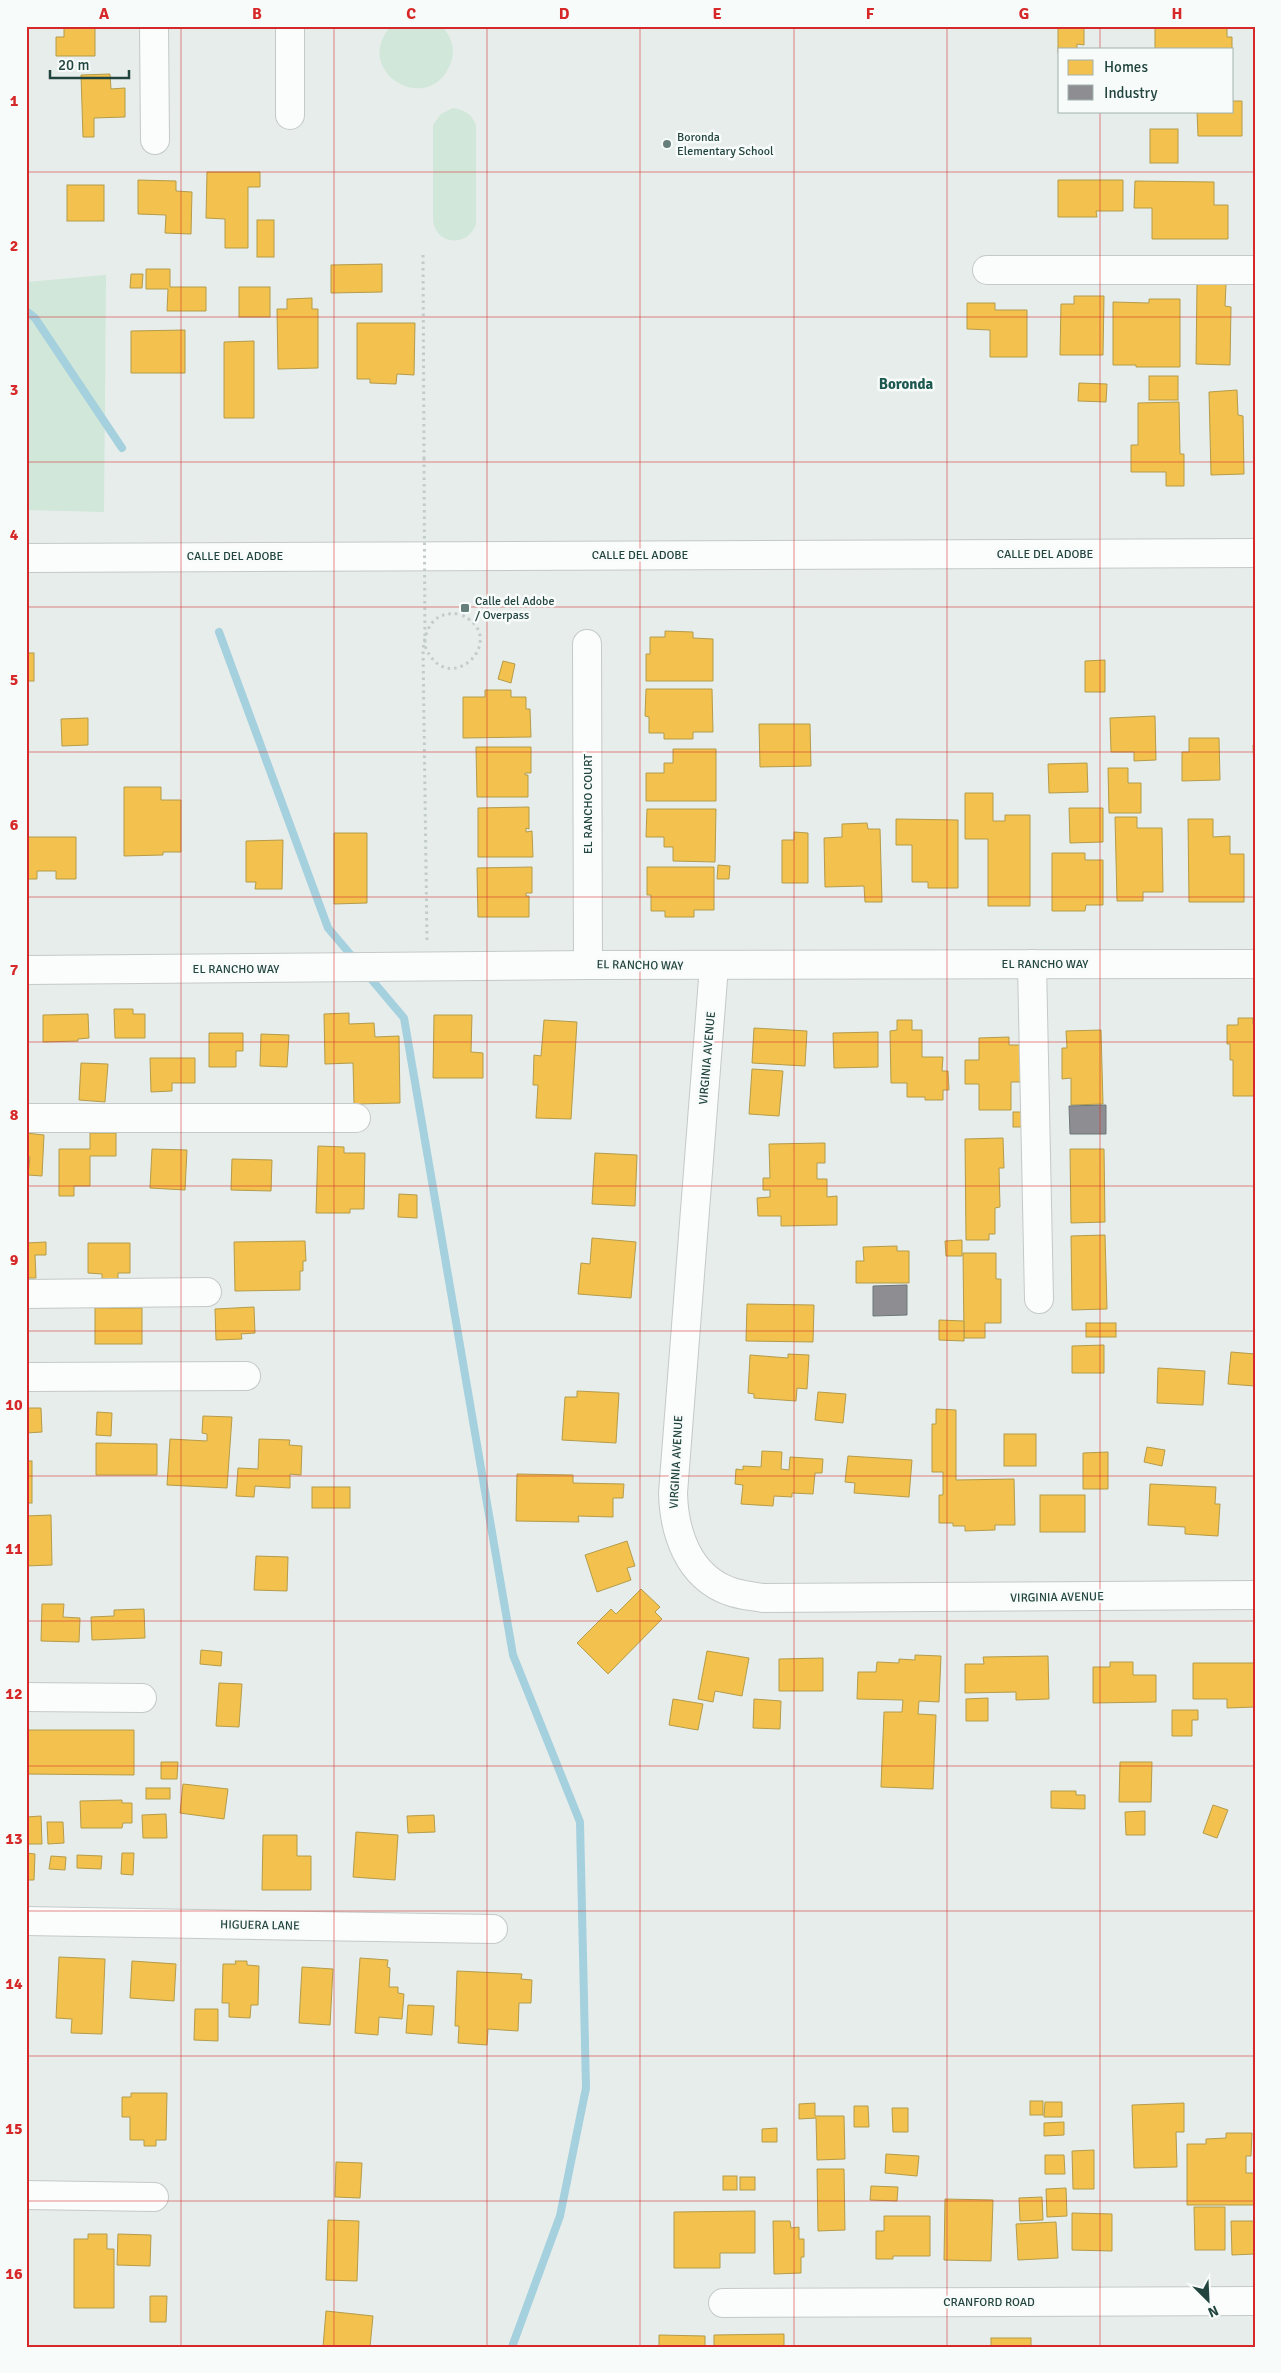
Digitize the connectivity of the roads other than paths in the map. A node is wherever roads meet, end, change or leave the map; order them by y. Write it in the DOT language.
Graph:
graph roads {
  1 [pos="154,26"];
  2 [pos="290,26"];
  3 [pos="290,115"];
  4 [pos="155,140"];
  5 [pos="987,270"];
  6 [pos="1255,270"];
  7 [pos="1255,553"];
  8 [pos="26,558"];
  9 [pos="587,644"];
  10 [pos="588,964"];
  11 [pos="1032,964"];
  12 [pos="1255,964"];
  13 [pos="714,966"];
  14 [pos="26,970"];
  15 [pos="26,1118"];
  16 [pos="356,1118"];
  17 [pos="207,1292"];
  18 [pos="26,1294"];
  19 [pos="1039,1299"];
  20 [pos="246,1376"];
  21 [pos="26,1377"];
  22 [pos="1255,1595"];
  23 [pos="26,1697"];
  24 [pos="142,1698"];
  25 [pos="26,1921"];
  26 [pos="493,1929"];
  27 [pos="26,2195"];
  28 [pos="154,2197"];
  29 [pos="1255,2301"];
  30 [pos="723,2303"];
  1 -- 4 [label="street"];
  2 -- 3 [label="street"];
  5 -- 6 [label="street"];
  7 -- 8 [label="street, CALLE DEL ADOBE"];
  9 -- 10 [label="street, EL RANCHO COURT"];
  10 -- 13 [label="street, EL RANCHO WAY"];
  10 -- 14 [label="street, EL RANCHO WAY"];
  11 -- 12 [label="street, EL RANCHO WAY"];
  11 -- 13 [label="street, EL RANCHO WAY"];
  11 -- 19 [label="street"];
  13 -- 22 [label="street, VIRGINIA AVENUE"];
  15 -- 16 [label="street"];
  17 -- 18 [label="street"];
  20 -- 21 [label="street"];
  23 -- 24 [label="street"];
  25 -- 26 [label="street, HIGUERA LANE"];
  27 -- 28 [label="street"];
  29 -- 30 [label="street, CRANFORD ROAD"];
}
